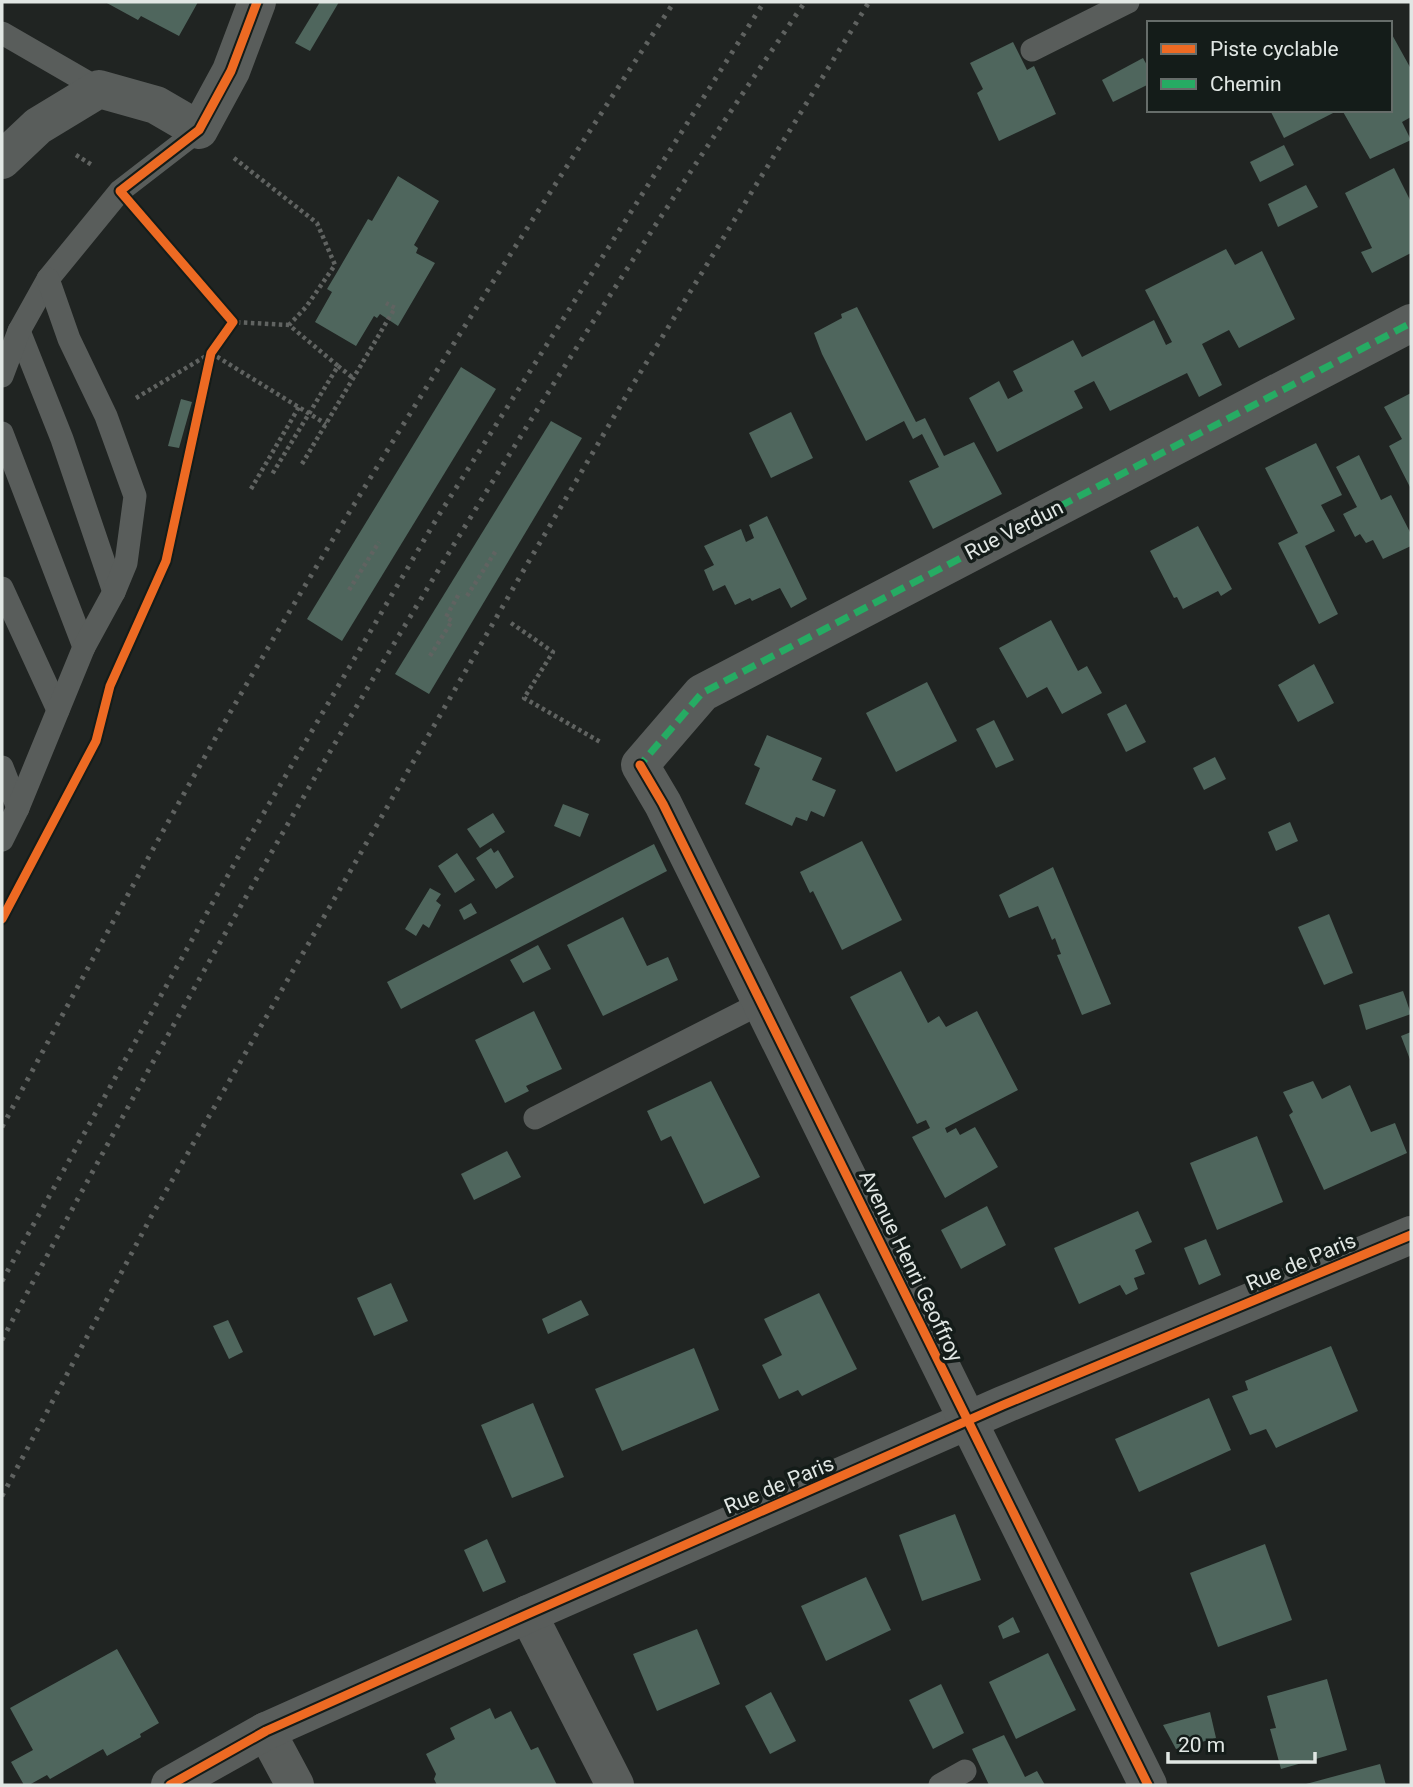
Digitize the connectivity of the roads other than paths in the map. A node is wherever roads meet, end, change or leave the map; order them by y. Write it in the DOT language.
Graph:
graph roads {
  1 [pos="257,2"];
  2 [pos="1128,2"];
  3 [pos="2,33"];
  4 [pos="1032,50"];
  5 [pos="99,89"];
  6 [pos="199,130"];
  7 [pos="2,160"];
  8 [pos="48,279"];
  9 [pos="1411,324"];
  10 [pos="19,331"];
  11 [pos="2,376"];
  12 [pos="2,433"];
  13 [pos="2,588"];
  14 [pos="114,592"];
  15 [pos="84,647"];
  16 [pos="58,710"];
  17 [pos="640,765"];
  18 [pos="2,767"];
  19 [pos="18,808"];
  20 [pos="3,835"];
  21 [pos="761,1003"];
  22 [pos="535,1118"];
  23 [pos="1411,1235"];
  24 [pos="969,1422"];
  25 [pos="528,1614"];
  26 [pos="266,1731"];
  27 [pos="965,1771"];
  28 [pos="170,1785"];
  29 [pos="295,1785"];
  30 [pos="615,1785"];
  31 [pos="940,1785"];
  32 [pos="1148,1785"];
  1 -- 6 [label="street"];
  2 -- 4 [label="lane"];
  3 -- 5 [label="lane"];
  5 -- 6 [label="street"];
  5 -- 7 [label="street"];
  6 -- 8 [label="lane"];
  8 -- 10 [label="lane"];
  8 -- 14 [label="lane"];
  9 -- 17 [label="street, Rue Verdun"];
  10 -- 11 [label="lane"];
  10 -- 14 [label="lane"];
  12 -- 15 [label="lane"];
  13 -- 16 [label="lane"];
  14 -- 15 [label="lane"];
  15 -- 16 [label="lane"];
  16 -- 19 [label="lane"];
  17 -- 21 [label="street, Avenue Henri Geoffroy"];
  18 -- 19 [label="lane"];
  19 -- 20 [label="lane"];
  21 -- 22 [label="lane"];
  21 -- 24 [label="street, Avenue Henri Geoffroy"];
  23 -- 24 [label="street, Rue de Paris"];
  24 -- 25 [label="street, Rue de Paris"];
  24 -- 32 [label="street, Avenue Henri Geoffroy"];
  25 -- 26 [label="street, Rue de Paris"];
  25 -- 30 [label="street"];
  26 -- 28 [label="street, Rue de Paris"];
  26 -- 29 [label="street"];
  27 -- 31 [label="lane"];
}
